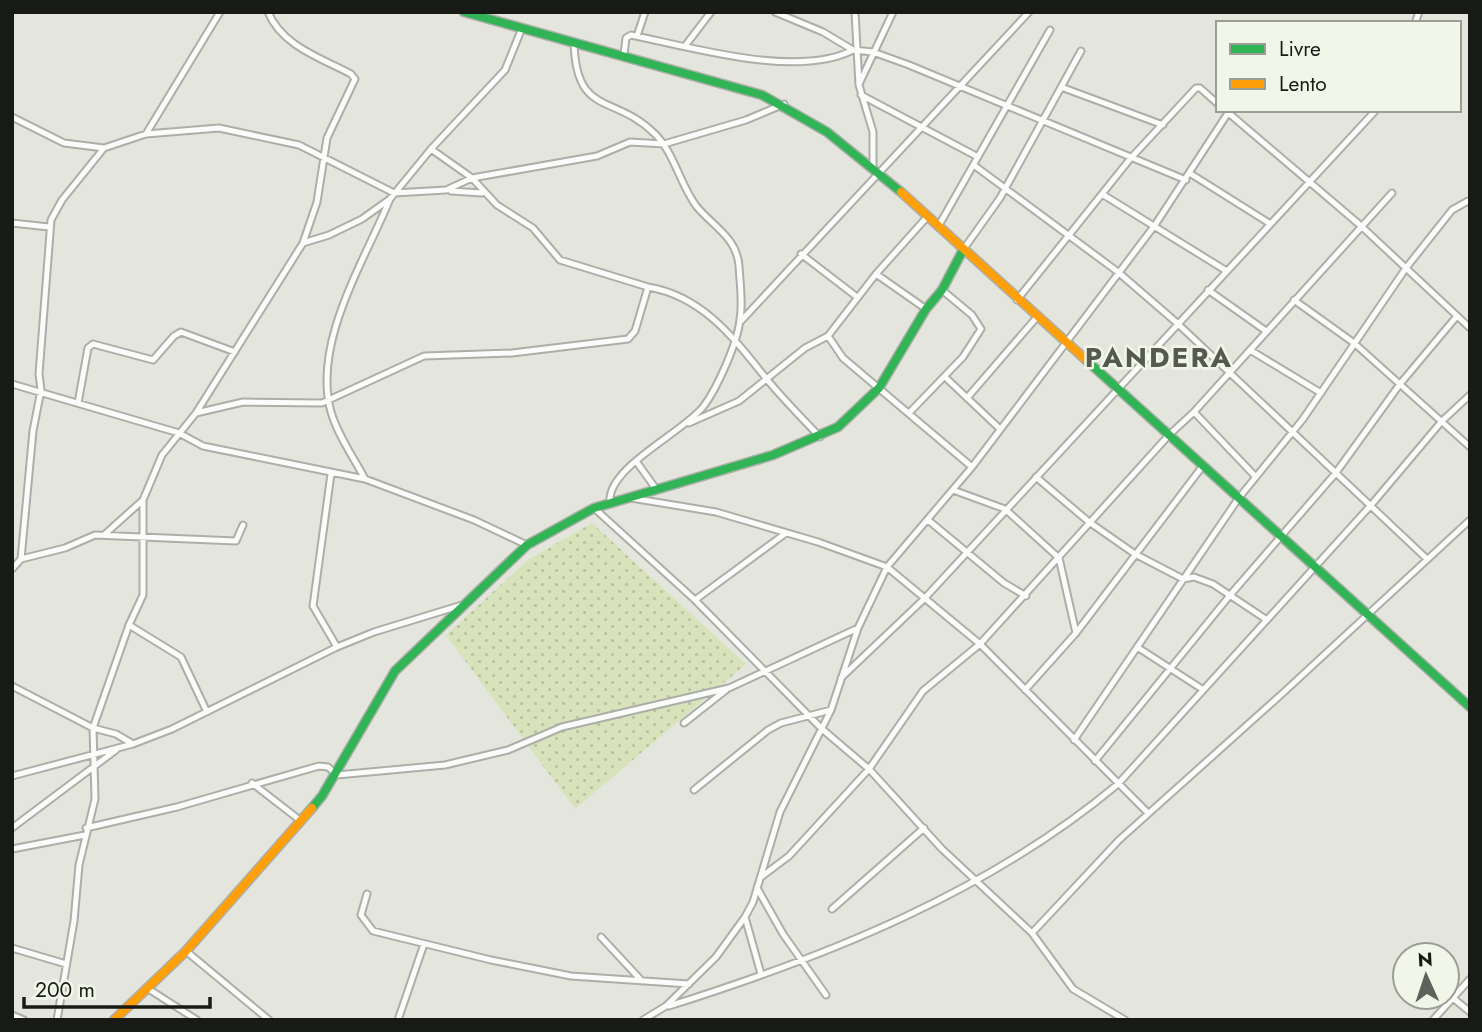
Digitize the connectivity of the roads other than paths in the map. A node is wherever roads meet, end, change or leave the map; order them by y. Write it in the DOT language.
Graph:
graph roads {
  1 [pos="220,12"];
  2 [pos="268,12"];
  3 [pos="464,12"];
  4 [pos="645,12"];
  5 [pos="711,12"];
  6 [pos="775,12"];
  7 [pos="855,12"];
  8 [pos="893,12"];
  9 [pos="1029,12"];
  10 [pos="499,17"];
  11 [pos="522,28"];
  12 [pos="1050,30"];
  13 [pos="637,36"];
  14 [pos="574,41"];
  15 [pos="685,47"];
  16 [pos="855,50"];
  17 [pos="1081,51"];
  18 [pos="873,52"];
  19 [pos="624,54"];
  20 [pos="859,85"];
  21 [pos="961,87"];
  22 [pos="1061,88"];
  23 [pos="861,95"];
  24 [pos="1216,102"];
  25 [pos="786,104"];
  26 [pos="1007,105"];
  27 [pos="1227,112"];
  28 [pos="1374,112"];
  29 [pos="12,117"];
  30 [pos="1042,119"];
  31 [pos="1163,125"];
  32 [pos="923,127"];
  33 [pos="146,134"];
  34 [pos="664,144"];
  35 [pos="104,148"];
  36 [pos="431,149"];
  37 [pos="323,157"];
  38 [pos="978,157"];
  39 [pos="1130,159"];
  40 [pos="975,166"];
  41 [pos="876,170"];
  42 [pos="1191,174"];
  43 [pos="472,178"];
  44 [pos="1186,180"];
  45 [pos="1307,183"];
  46 [pos="1006,187"];
  47 [pos="446,190"];
  48 [pos="482,193"];
  49 [pos="1392,193"];
  50 [pos="1102,194"];
  51 [pos="392,196"];
  52 [pos="1468,201"];
  53 [pos="927,217"];
  54 [pos="12,223"];
  55 [pos="1269,223"];
  56 [pos="1156,225"];
  57 [pos="1360,225"];
  58 [pos="50,227"];
  59 [pos="938,227"];
  60 [pos="1067,236"];
  61 [pos="303,243"];
  62 [pos="963,250"];
  63 [pos="801,254"];
  64 [pos="1406,268"];
  65 [pos="1225,270"];
  66 [pos="1118,272"];
  67 [pos="876,274"];
  68 [pos="648,287"];
  69 [pos="942,290"];
  70 [pos="1208,290"];
  71 [pos="857,297"];
  72 [pos="1017,300"];
  73 [pos="1294,300"];
  74 [pos="926,310"];
  75 [pos="1457,316"];
  76 [pos="1037,317"];
  77 [pos="741,321"];
  78 [pos="1177,323"];
  79 [pos="1470,328"];
  80 [pos="1265,331"];
  81 [pos="828,336"];
  82 [pos="735,337"];
  83 [pos="1065,343"];
  84 [pos="1354,343"];
  85 [pos="1250,350"];
  86 [pos="235,352"];
  87 [pos="1230,373"];
  88 [pos="945,377"];
  89 [pos="768,381"];
  90 [pos="12,384"];
  91 [pos="1400,384"];
  92 [pos="879,388"];
  93 [pos="1117,388"];
  94 [pos="41,390"];
  95 [pos="1321,393"];
  96 [pos="1470,395"];
  97 [pos="967,398"];
  98 [pos="329,400"];
  99 [pos="78,403"];
  100 [pos="1194,412"];
  101 [pos="196,413"];
  102 [pos="909,413"];
  103 [pos="1442,421"];
  104 [pos="689,423"];
  105 [pos="1000,429"];
  106 [pos="179,433"];
  107 [pos="1291,433"];
  108 [pos="1169,435"];
  109 [pos="820,437"];
  110 [pos="1470,447"];
  111 [pos="636,461"];
  112 [pos="972,467"];
  113 [pos="1202,467"];
  114 [pos="331,474"];
  115 [pos="1335,474"];
  116 [pos="1255,476"];
  117 [pos="1036,477"];
  118 [pos="365,480"];
  119 [pos="656,489"];
  120 [pos="953,490"];
  121 [pos="628,498"];
  122 [pos="1238,499"];
  123 [pos="142,500"];
  124 [pos="610,503"];
  125 [pos="1372,504"];
  126 [pos="594,508"];
  127 [pos="1005,509"];
  128 [pos="928,520"];
  129 [pos="1470,520"];
  130 [pos="1089,522"];
  131 [pos="243,524"];
  132 [pos="786,533"];
  133 [pos="104,535"];
  134 [pos="145,536"];
  135 [pos="1280,537"];
  136 [pos="527,545"];
  137 [pos="968,550"];
  138 [pos="1135,554"];
  139 [pos="1059,558"];
  140 [pos="21,559"];
  141 [pos="1427,559"];
  142 [pos="887,567"];
  143 [pos="1314,568"];
  144 [pos="12,569"];
  145 [pos="1183,579"];
  146 [pos="1231,594"];
  147 [pos="1026,596"];
  148 [pos="924,599"];
  149 [pos="695,600"];
  150 [pos="464,604"];
  151 [pos="1368,614"];
  152 [pos="1267,620"];
  153 [pos="129,625"];
  154 [pos="858,628"];
  155 [pos="1076,633"];
  156 [pos="980,644"];
  157 [pos="337,647"];
  158 [pos="1137,647"];
  159 [pos="1171,668"];
  160 [pos="765,670"];
  161 [pos="839,680"];
  162 [pos="12,686"];
  163 [pos="729,688"];
  164 [pos="1202,689"];
  165 [pos="1025,690"];
  166 [pos="1470,707"];
  167 [pos="831,710"];
  168 [pos="207,712"];
  169 [pos="810,716"];
  170 [pos="684,723"];
  171 [pos="93,728"];
  172 [pos="822,729"];
  173 [pos="1074,740"];
  174 [pos="133,744"];
  175 [pos="119,748"];
  176 [pos="92,755"];
  177 [pos="1095,761"];
  178 [pos="93,769"];
  179 [pos="869,769"];
  180 [pos="337,775"];
  181 [pos="12,776"];
  182 [pos="252,783"];
  183 [pos="1118,784"];
  184 [pos="694,790"];
  185 [pos="1148,813"];
  186 [pos="301,821"];
  187 [pos="12,828"];
  188 [pos="924,828"];
  189 [pos="86,831"];
  190 [pos="12,849"];
  191 [pos="761,877"];
  192 [pos="976,881"];
  193 [pos="757,888"];
  194 [pos="367,894"];
  195 [pos="832,909"];
  196 [pos="746,917"];
  197 [pos="1032,933"];
  198 [pos="601,937"];
  199 [pos="424,944"];
  200 [pos="12,948"];
  201 [pos="186,951"];
  202 [pos="800,959"];
  203 [pos="66,964"];
  204 [pos="761,974"];
  205 [pos="640,979"];
  206 [pos="689,984"];
  207 [pos="147,988"];
  208 [pos="826,995"];
  209 [pos="664,1008"];
  210 [pos="12,1015"];
  211 [pos="24,1020"];
  212 [pos="57,1020"];
  213 [pos="114,1020"];
  214 [pos="197,1020"];
  215 [pos="269,1020"];
  216 [pos="398,1020"];
  217 [pos="643,1020"];
  218 [pos="659,1020"];
  219 [pos="1125,1020"];
  1 -- 33 [label="street"];
  2 -- 37 [label="street"];
  3 -- 10 [label="street"];
  4 -- 13 [label="street"];
  5 -- 15 [label="street"];
  6 -- 16 [label="street"];
  7 -- 16 [label="street"];
  8 -- 18 [label="street"];
  9 -- 21 [label="street"];
  10 -- 11 [label="street"];
  11 -- 14 [label="street"];
  11 -- 36 [label="street"];
  12 -- 26 [label="street"];
  13 -- 15 [label="street"];
  13 -- 19 [label="street"];
  14 -- 19 [label="street"];
  14 -- 34 [label="street"];
  15 -- 16 [label="street"];
  16 -- 18 [label="street"];
  16 -- 20 [label="street"];
  17 -- 22 [label="street"];
  18 -- 20 [label="street"];
  18 -- 21 [label="street"];
  19 -- 25 [label="street"];
  20 -- 23 [label="street"];
  21 -- 26 [label="street"];
  21 -- 32 [label="street"];
  22 -- 30 [label="street"];
  22 -- 31 [label="street"];
  23 -- 32 [label="street"];
  23 -- 41 [label="street"];
  24 -- 31 [label="street"];
  25 -- 34 [label="street"];
  25 -- 41 [label="street"];
  26 -- 30 [label="street"];
  26 -- 38 [label="street"];
  27 -- 42 [label="street"];
  27 -- 45 [label="street"];
  28 -- 45 [label="street"];
  29 -- 35 [label="street"];
  30 -- 39 [label="street"];
  30 -- 46 [label="street"];
  31 -- 39 [label="street"];
  32 -- 38 [label="street"];
  32 -- 41 [label="street"];
  33 -- 35 [label="street"];
  33 -- 37 [label="street"];
  34 -- 43 [label="street"];
  34 -- 77 [label="street"];
  35 -- 58 [label="street"];
  36 -- 43 [label="street"];
  36 -- 51 [label="street"];
  37 -- 51 [label="street"];
  37 -- 61 [label="street"];
  38 -- 40 [label="street"];
  39 -- 44 [label="street"];
  39 -- 50 [label="street"];
  40 -- 46 [label="street"];
  40 -- 59 [label="street"];
  41 -- 53 [label="street"];
  41 -- 63 [label="street"];
  42 -- 44 [label="street"];
  42 -- 55 [label="street"];
  43 -- 47 [label="street"];
  43 -- 48 [label="street"];
  44 -- 56 [label="street"];
  45 -- 55 [label="street"];
  45 -- 57 [label="street"];
  46 -- 60 [label="street"];
  46 -- 62 [label="street"];
  47 -- 48 [label="street"];
  47 -- 51 [label="street"];
  48 -- 68 [label="street"];
  49 -- 57 [label="street"];
  50 -- 56 [label="street"];
  50 -- 60 [label="street"];
  51 -- 61 [label="street"];
  51 -- 98 [label="street"];
  52 -- 64 [label="street"];
  53 -- 59 [label="street"];
  53 -- 67 [label="street"];
  54 -- 58 [label="street"];
  55 -- 65 [label="street"];
  56 -- 65 [label="street"];
  56 -- 66 [label="street"];
  57 -- 64 [label="street"];
  57 -- 73 [label="street"];
  58 -- 94 [label="street"];
  59 -- 62 [label="street"];
  60 -- 66 [label="street"];
  60 -- 72 [label="street"];
  61 -- 86 [label="street"];
  62 -- 69 [label="street"];
  62 -- 72 [label="street"];
  63 -- 71 [label="street"];
  63 -- 77 [label="street"];
  64 -- 75 [label="street"];
  64 -- 84 [label="street"];
  65 -- 70 [label="street"];
  66 -- 78 [label="street"];
  66 -- 83 [label="street"];
  67 -- 71 [label="street"];
  67 -- 74 [label="street"];
  68 -- 82 [label="street"];
  68 -- 98 [label="street"];
  69 -- 74 [label="street"];
  69 -- 88 [label="street"];
  70 -- 78 [label="street"];
  70 -- 80 [label="street"];
  71 -- 81 [label="street"];
  72 -- 76 [label="street"];
  73 -- 80 [label="street"];
  73 -- 84 [label="street"];
  74 -- 92 [label="street"];
  75 -- 79 [label="street"];
  75 -- 91 [label="street"];
  76 -- 83 [label="street"];
  76 -- 97 [label="street"];
  77 -- 82 [label="street"];
  78 -- 87 [label="street"];
  78 -- 93 [label="street"];
  80 -- 85 [label="street"];
  81 -- 89 [label="street"];
  81 -- 92 [label="street"];
  82 -- 89 [label="street"];
  82 -- 104 [label="street"];
  83 -- 93 [label="street"];
  83 -- 105 [label="street"];
  84 -- 91 [label="street"];
  84 -- 95 [label="street"];
  85 -- 87 [label="street"];
  85 -- 95 [label="street"];
  86 -- 99 [label="street"];
  86 -- 101 [label="street"];
  87 -- 100 [label="street"];
  87 -- 107 [label="street"];
  88 -- 97 [label="street"];
  88 -- 102 [label="street"];
  89 -- 104 [label="street"];
  89 -- 109 [label="street"];
  90 -- 94 [label="street"];
  91 -- 103 [label="street"];
  91 -- 115 [label="street"];
  92 -- 102 [label="street"];
  92 -- 109 [label="street"];
  93 -- 108 [label="street"];
  93 -- 117 [label="street"];
  94 -- 99 [label="street"];
  94 -- 140 [label="street"];
  95 -- 107 [label="street"];
  96 -- 103 [label="street"];
  97 -- 105 [label="street"];
  98 -- 101 [label="street"];
  98 -- 118 [label="street"];
  99 -- 106 [label="street"];
  100 -- 108 [label="street"];
  100 -- 116 [label="street"];
  101 -- 106 [label="street"];
  102 -- 112 [label="street"];
  103 -- 110 [label="street"];
  103 -- 125 [label="street"];
  104 -- 111 [label="street"];
  105 -- 112 [label="street"];
  106 -- 114 [label="street"];
  106 -- 123 [label="street"];
  107 -- 115 [label="street"];
  107 -- 116 [label="street"];
  108 -- 113 [label="street"];
  108 -- 130 [label="street"];
  109 -- 119 [label="street"];
  111 -- 119 [label="street"];
  111 -- 124 [label="street"];
  112 -- 120 [label="street"];
  113 -- 122 [label="street"];
  113 -- 138 [label="street"];
  114 -- 118 [label="street"];
  114 -- 157 [label="street"];
  115 -- 125 [label="street"];
  115 -- 135 [label="street"];
  116 -- 122 [label="street"];
  117 -- 127 [label="street"];
  117 -- 130 [label="street"];
  118 -- 136 [label="street"];
  119 -- 121 [label="street"];
  120 -- 127 [label="street"];
  120 -- 128 [label="street"];
  121 -- 124 [label="street"];
  121 -- 132 [label="street"];
  122 -- 135 [label="street"];
  122 -- 145 [label="street"];
  123 -- 133 [label="street"];
  123 -- 134 [label="street"];
  124 -- 126 [label="street"];
  125 -- 141 [label="street"];
  125 -- 143 [label="street"];
  126 -- 136 [label="street"];
  126 -- 149 [label="street"];
  127 -- 137 [label="street"];
  127 -- 139 [label="street"];
  128 -- 137 [label="street"];
  128 -- 142 [label="street"];
  129 -- 141 [label="street"];
  130 -- 138 [label="street"];
  130 -- 139 [label="street"];
  131 -- 134 [label="street"];
  132 -- 142 [label="street"];
  132 -- 149 [label="street"];
  133 -- 134 [label="street"];
  133 -- 140 [label="street"];
  134 -- 153 [label="street"];
  135 -- 143 [label="street"];
  135 -- 146 [label="street"];
  136 -- 150 [label="street"];
  137 -- 147 [label="street"];
  137 -- 148 [label="street"];
  138 -- 145 [label="street"];
  138 -- 155 [label="street"];
  139 -- 147 [label="street"];
  139 -- 155 [label="street"];
  140 -- 144 [label="street"];
  141 -- 151 [label="street"];
  142 -- 148 [label="street"];
  142 -- 154 [label="street"];
  143 -- 151 [label="street"];
  143 -- 152 [label="street"];
  145 -- 146 [label="street"];
  145 -- 158 [label="street"];
  146 -- 152 [label="street"];
  146 -- 159 [label="street"];
  147 -- 156 [label="street"];
  148 -- 156 [label="street"];
  148 -- 161 [label="street"];
  149 -- 160 [label="street"];
  150 -- 157 [label="street"];
  150 -- 180 [label="street"];
  151 -- 166 [label="street"];
  151 -- 185 [label="street"];
  152 -- 164 [label="street"];
  153 -- 168 [label="street"];
  153 -- 171 [label="street"];
  154 -- 160 [label="street"];
  154 -- 161 [label="street"];
  155 -- 165 [label="street"];
  156 -- 165 [label="street"];
  156 -- 179 [label="street"];
  157 -- 168 [label="street"];
  158 -- 159 [label="street"];
  158 -- 173 [label="street"];
  159 -- 164 [label="street"];
  159 -- 177 [label="street"];
  160 -- 163 [label="street"];
  160 -- 169 [label="street"];
  161 -- 167 [label="street"];
  162 -- 171 [label="street"];
  163 -- 170 [label="street"];
  163 -- 180 [label="street"];
  164 -- 183 [label="street"];
  165 -- 173 [label="street"];
  167 -- 169 [label="street"];
  167 -- 172 [label="street"];
  168 -- 174 [label="street"];
  169 -- 172 [label="street"];
  169 -- 184 [label="street"];
  171 -- 174 [label="street"];
  171 -- 176 [label="street"];
  172 -- 179 [label="street"];
  172 -- 191 [label="street"];
  173 -- 177 [label="street"];
  174 -- 175 [label="street"];
  175 -- 176 [label="street"];
  175 -- 178 [label="street"];
  176 -- 178 [label="street"];
  176 -- 181 [label="street"];
  177 -- 183 [label="street"];
  178 -- 187 [label="street"];
  178 -- 189 [label="street"];
  179 -- 188 [label="street"];
  179 -- 191 [label="street"];
  180 -- 182 [label="street"];
  180 -- 186 [label="street"];
  182 -- 186 [label="street"];
  182 -- 189 [label="street"];
  183 -- 185 [label="street"];
  183 -- 192 [label="street"];
  185 -- 197 [label="street"];
  186 -- 201 [label="street"];
  188 -- 192 [label="street"];
  188 -- 195 [label="street"];
  189 -- 190 [label="street"];
  189 -- 203 [label="street"];
  191 -- 193 [label="street"];
  192 -- 197 [label="street"];
  192 -- 202 [label="street"];
  193 -- 196 [label="street"];
  193 -- 202 [label="street"];
  194 -- 199 [label="street"];
  196 -- 204 [label="street"];
  196 -- 206 [label="street"];
  197 -- 219 [label="street"];
  198 -- 205 [label="street"];
  199 -- 205 [label="street"];
  199 -- 216 [label="street"];
  200 -- 203 [label="street"];
  201 -- 207 [label="street"];
  201 -- 215 [label="street"];
  202 -- 204 [label="street"];
  202 -- 208 [label="street"];
  203 -- 212 [label="street"];
  204 -- 209 [label="street"];
  205 -- 206 [label="street"];
  206 -- 209 [label="street"];
  207 -- 213 [label="street"];
  207 -- 214 [label="street"];
  209 -- 217 [label="street"];
  209 -- 218 [label="street"];
  210 -- 211 [label="street"];
}
